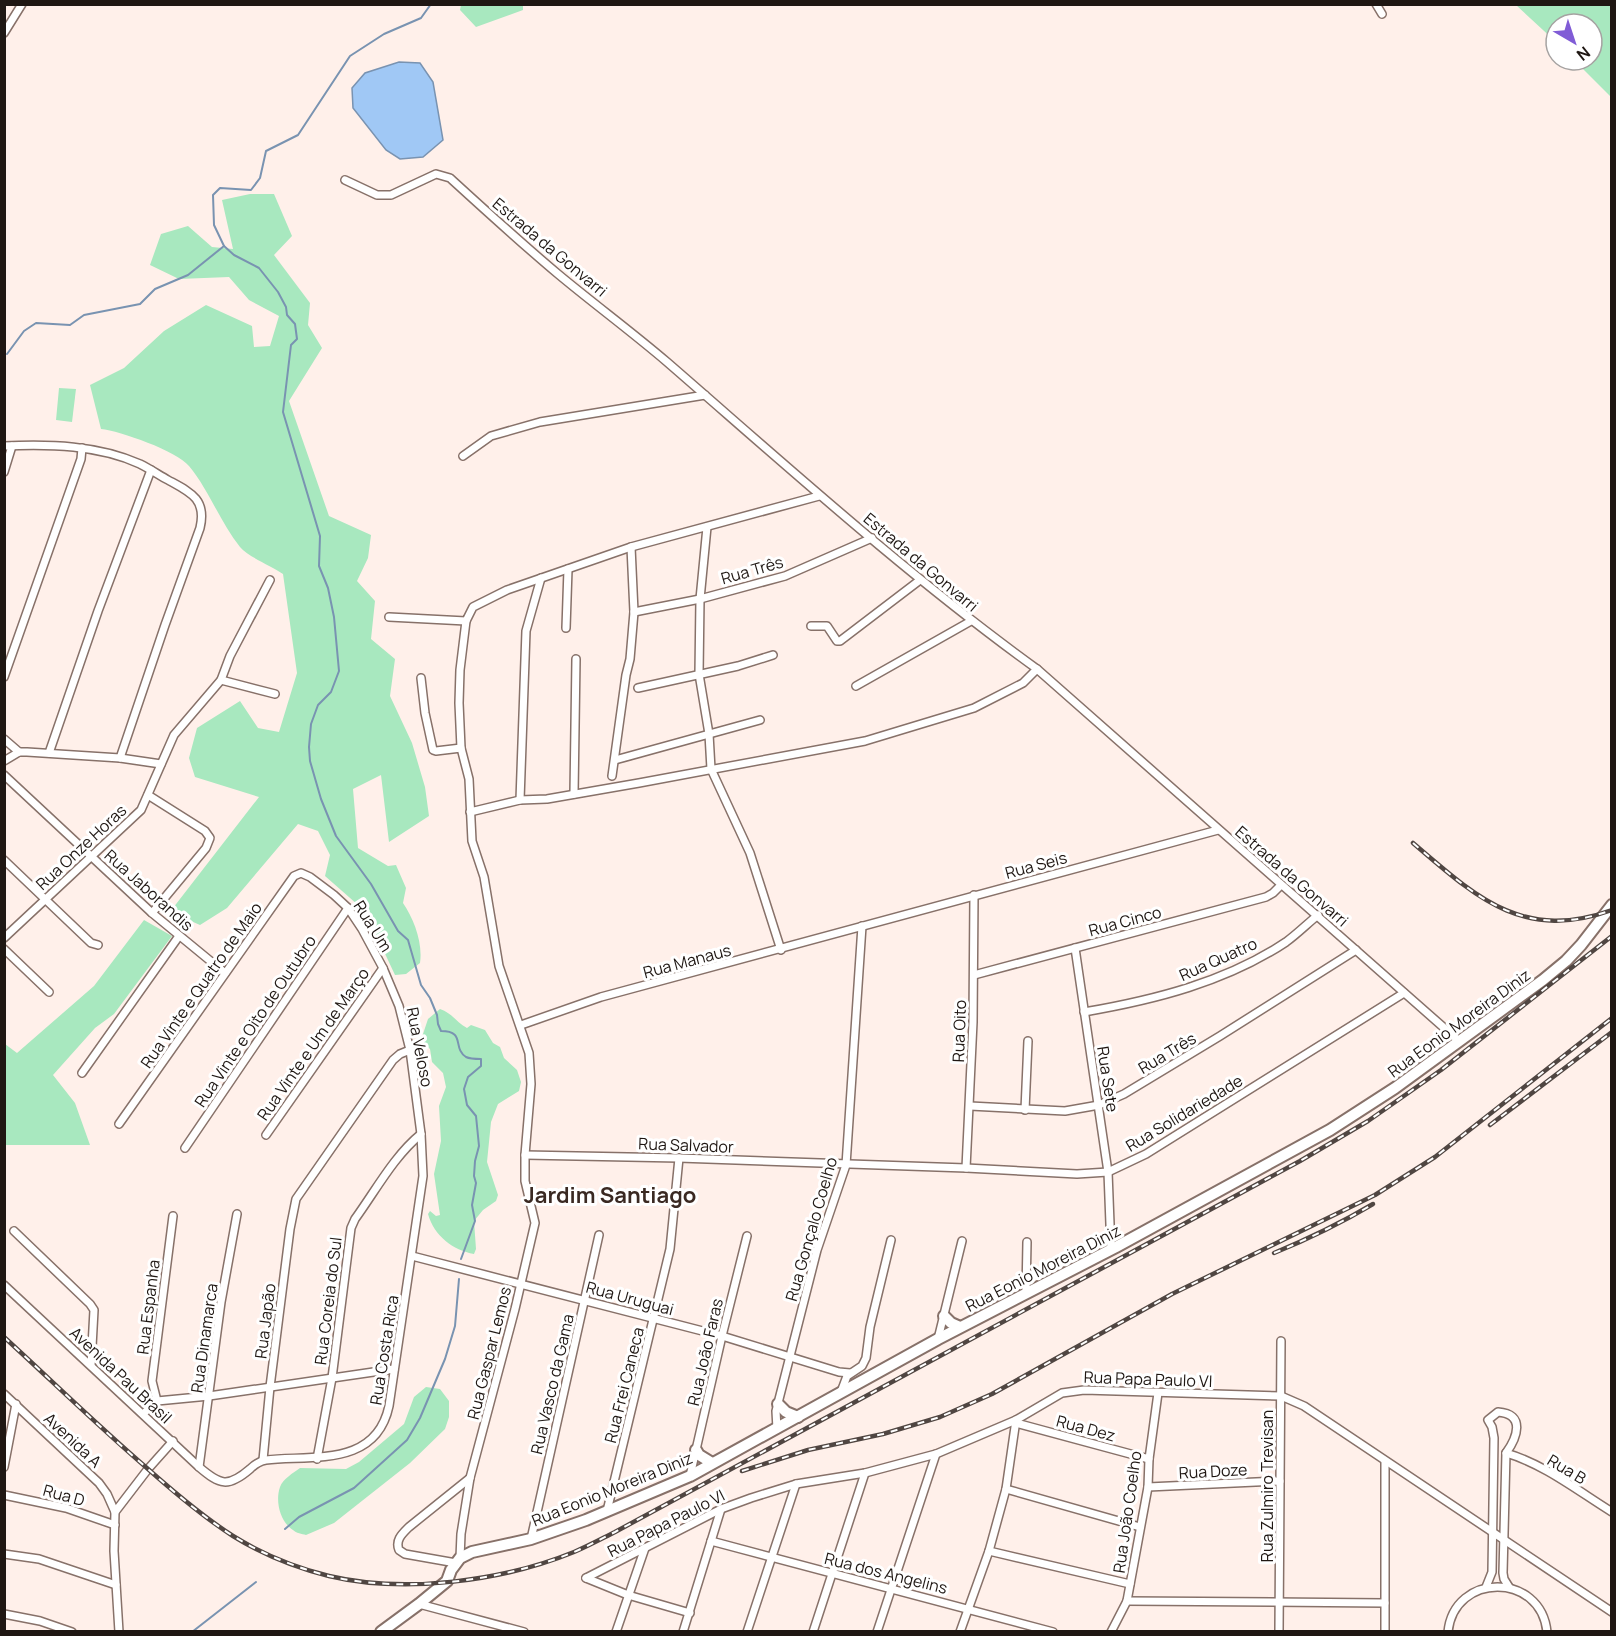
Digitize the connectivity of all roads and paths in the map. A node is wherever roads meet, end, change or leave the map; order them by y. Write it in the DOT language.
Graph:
graph roads {
  1 [pos="22,4"];
  2 [pos="1376,4"];
  3 [pos="1382,14"];
  4 [pos="4,33"];
  5 [pos="345,180"];
  6 [pos="705,395"];
  7 [pos="8,446"];
  8 [pos="82,448"];
  9 [pos="463,456"];
  10 [pos="151,470"];
  11 [pos="4,472"];
  12 [pos="819,496"];
  13 [pos="707,527"];
  14 [pos="872,538"];
  15 [pos="631,547"];
  16 [pos="568,569"];
  17 [pos="542,578"];
  18 [pos="270,580"];
  19 [pos="920,580"];
  20 [pos="700,599"];
  21 [pos="634,612"];
  22 [pos="389,617"];
  23 [pos="466,621"];
  24 [pos="971,621"];
  25 [pos="812,626"];
  26 [pos="566,628"];
  27 [pos="773,656"];
  28 [pos="576,659"];
  29 [pos="7,661"];
  30 [pos="1037,669"];
  31 [pos="699,674"];
  32 [pos="4,677"];
  33 [pos="421,678"];
  34 [pos="221,680"];
  35 [pos="856,686"];
  36 [pos="638,688"];
  37 [pos="275,694"];
  38 [pos="760,720"];
  39 [pos="710,734"];
  40 [pos="4,740"];
  41 [pos="461,748"];
  42 [pos="19,752"];
  43 [pos="49,753"];
  44 [pos="120,758"];
  45 [pos="615,760"];
  46 [pos="4,761"];
  47 [pos="161,764"];
  48 [pos="711,770"];
  49 [pos="4,775"];
  50 [pos="612,776"];
  51 [pos="574,794"];
  52 [pos="148,795"];
  53 [pos="520,800"];
  54 [pos="470,812"];
  55 [pos="1218,830"];
  56 [pos="91,857"];
  57 [pos="4,860"];
  58 [pos="310,877"];
  59 [pos="1281,885"];
  60 [pos="974,895"];
  61 [pos="46,900"];
  62 [pos="1611,905"];
  63 [pos="348,908"];
  64 [pos="152,913"];
  65 [pos="1318,915"];
  66 [pos="861,926"];
  67 [pos="179,936"];
  68 [pos="4,938"];
  69 [pos="98,945"];
  70 [pos="1075,948"];
  71 [pos="4,949"];
  72 [pos="781,950"];
  73 [pos="1356,950"];
  74 [pos="383,968"];
  75 [pos="225,973"];
  76 [pos="974,975"];
  77 [pos="49,992"];
  78 [pos="1404,993"];
  79 [pos="1084,1012"];
  80 [pos="521,1025"];
  81 [pos="1028,1041"];
  82 [pos="1459,1041"];
  83 [pos="410,1050"];
  84 [pos="81,1073"];
  85 [pos="1100,1105"];
  86 [pos="970,1106"];
  87 [pos="1025,1110"];
  88 [pos="119,1124"];
  89 [pos="421,1134"];
  90 [pos="266,1135"];
  91 [pos="185,1148"];
  92 [pos="525,1155"];
  93 [pos="679,1158"];
  94 [pos="846,1165"];
  95 [pos="966,1168"];
  96 [pos="1108,1172"];
  97 [pos="237,1214"];
  98 [pos="172,1216"];
  99 [pos="14,1231"];
  100 [pos="599,1235"];
  101 [pos="747,1236"];
  102 [pos="891,1240"];
  103 [pos="962,1241"];
  104 [pos="1027,1242"];
  105 [pos="1111,1250"];
  106 [pos="412,1256"];
  107 [pos="520,1284"];
  108 [pos="4,1285"];
  109 [pos="1026,1293"];
  110 [pos="586,1300"];
  111 [pos="944,1316"];
  112 [pos="654,1319"];
  113 [pos="960,1328"];
  114 [pos="722,1335"];
  115 [pos="938,1339"];
  116 [pos="1281,1341"];
  117 [pos="789,1355"];
  118 [pos="91,1365"];
  119 [pos="870,1368"];
  120 [pos="394,1369"];
  121 [pos="848,1375"];
  122 [pos="332,1377"];
  123 [pos="270,1387"];
  124 [pos="841,1392"];
  125 [pos="1158,1393"];
  126 [pos="4,1394"];
  127 [pos="209,1396"];
  128 [pos="1281,1396"];
  129 [pos="157,1401"];
  130 [pos="16,1404"];
  131 [pos="778,1404"];
  132 [pos="143,1414"];
  133 [pos="798,1417"];
  134 [pos="1016,1422"];
  135 [pos="777,1429"];
  136 [pos="173,1441"];
  137 [pos="696,1450"];
  138 [pos="1506,1453"];
  139 [pos="936,1454"];
  140 [pos="317,1459"];
  141 [pos="1149,1459"];
  142 [pos="263,1460"];
  143 [pos="1385,1462"];
  144 [pos="712,1463"];
  145 [pos="4,1467"];
  146 [pos="199,1467"];
  147 [pos="865,1473"];
  148 [pos="690,1476"];
  149 [pos="470,1478"];
  150 [pos="1280,1481"];
  151 [pos="796,1484"];
  152 [pos="1148,1487"];
  153 [pos="1006,1489"];
  154 [pos="4,1495"];
  155 [pos="721,1509"];
  156 [pos="607,1511"];
  157 [pos="115,1512"];
  158 [pos="1611,1512"];
  159 [pos="115,1525"];
  160 [pos="1140,1527"];
  161 [pos="1492,1533"];
  162 [pos="531,1539"];
  163 [pos="1504,1540"];
  164 [pos="711,1541"];
  165 [pos="645,1548"];
  166 [pos="989,1551"];
  167 [pos="4,1554"];
  168 [pos="770,1557"];
  169 [pos="458,1560"];
  170 [pos="832,1573"];
  171 [pos="1130,1584"];
  172 [pos="116,1585"];
  173 [pos="1486,1587"];
  174 [pos="1509,1587"];
  175 [pos="891,1589"];
  176 [pos="628,1595"];
  177 [pos="1127,1601"];
  178 [pos="1385,1603"];
  179 [pos="419,1604"];
  180 [pos="1279,1604"];
  181 [pos="968,1608"];
  182 [pos="1611,1612"];
  183 [pos="690,1613"];
  184 [pos="4,1614"];
  185 [pos="72,1632"];
  186 [pos="118,1632"];
  187 [pos="381,1632"];
  188 [pos="524,1632"];
  189 [pos="616,1632"];
  190 [pos="683,1632"];
  191 [pos="747,1632"];
  192 [pos="813,1632"];
  193 [pos="878,1632"];
  194 [pos="960,1632"];
  195 [pos="1053,1632"];
  196 [pos="1111,1632"];
  197 [pos="1279,1632"];
  198 [pos="1384,1632"];
  199 [pos="1448,1632"];
  200 [pos="1547,1632"];
  1 -- 4 [label="street"];
  2 -- 3 [label="street"];
  5 -- 6 [label="street, Estrada da Gonvarri"];
  6 -- 9 [label="street"];
  6 -- 12 [label="street, Estrada da Gonvarri"];
  7 -- 8 [label="street"];
  7 -- 11 [label="street"];
  8 -- 10 [label="street"];
  8 -- 29 [label="street"];
  10 -- 43 [label="street"];
  10 -- 44 [label="street"];
  12 -- 13 [label="street"];
  12 -- 14 [label="street, Estrada da Gonvarri"];
  13 -- 15 [label="street"];
  13 -- 20 [label="street"];
  14 -- 19 [label="street, Estrada da Gonvarri"];
  14 -- 20 [label="street, Rua Três"];
  15 -- 16 [label="street"];
  15 -- 21 [label="street"];
  16 -- 17 [label="street"];
  16 -- 26 [label="street"];
  17 -- 23 [label="street"];
  17 -- 53 [label="street"];
  18 -- 34 [label="street, Rua Onze Horas"];
  19 -- 24 [label="street, Estrada da Gonvarri"];
  19 -- 25 [label="street"];
  20 -- 21 [label="street, Rua Três"];
  20 -- 31 [label="street"];
  21 -- 45 [label="street"];
  22 -- 23 [label="street"];
  23 -- 41 [label="street, Rua Gaspar Lemos"];
  24 -- 30 [label="street, Estrada da Gonvarri"];
  24 -- 35 [label="street"];
  27 -- 31 [label="street"];
  28 -- 51 [label="street"];
  29 -- 32 [label="street"];
  30 -- 48 [label="street"];
  30 -- 55 [label="street, Estrada da Gonvarri"];
  31 -- 36 [label="street"];
  31 -- 39 [label="street"];
  33 -- 41 [label="street"];
  34 -- 37 [label="street"];
  34 -- 47 [label="street, Rua Onze Horas"];
  38 -- 39 [label="street"];
  39 -- 45 [label="street"];
  39 -- 48 [label="street"];
  40 -- 42 [label="street"];
  41 -- 54 [label="street, Rua Gaspar Lemos"];
  42 -- 43 [label="street"];
  42 -- 46 [label="street"];
  43 -- 44 [label="street"];
  44 -- 47 [label="street"];
  45 -- 50 [label="street"];
  47 -- 52 [label="street, Rua Onze Horas"];
  48 -- 51 [label="street"];
  48 -- 72 [label="street"];
  49 -- 56 [label="street, Rua Jaborandis"];
  51 -- 53 [label="street"];
  52 -- 56 [label="street, Rua Onze Horas"];
  52 -- 64 [label="street"];
  53 -- 54 [label="street"];
  54 -- 80 [label="street, Rua Gaspar Lemos"];
  55 -- 59 [label="street, Estrada da Gonvarri"];
  55 -- 60 [label="street, Rua Seis"];
  56 -- 61 [label="street, Rua Onze Horas"];
  56 -- 64 [label="street, Rua Jaborandis"];
  57 -- 61 [label="street"];
  58 -- 63 [label="street, Rua Um"];
  58 -- 75 [label="street, Rua Vinte e Quatro de Maio"];
  59 -- 65 [label="street, Estrada da Gonvarri"];
  59 -- 70 [label="street, Rua Cinco"];
  60 -- 66 [label="street, Rua Seis"];
  60 -- 76 [label="street, Rua Oito"];
  61 -- 68 [label="street, Rua Onze Horas"];
  61 -- 69 [label="street"];
  62 -- 82 [label="main road, Rua Eonio Moreira Diniz"];
  63 -- 74 [label="street, Rua Um"];
  63 -- 91 [label="street, Rua Vinte e Oito de Outubro"];
  64 -- 67 [label="street, Rua Jaborandis"];
  65 -- 73 [label="street, Estrada da Gonvarri"];
  65 -- 79 [label="street, Rua Quatro"];
  66 -- 72 [label="street, Rua Manaus"];
  66 -- 94 [label="street, Rua Gonçalo Coelho"];
  67 -- 75 [label="street, Rua Jaborandis"];
  67 -- 84 [label="street"];
  70 -- 76 [label="street, Rua Cinco"];
  70 -- 79 [label="street, Rua Sete"];
  71 -- 77 [label="street"];
  72 -- 80 [label="street, Rua Manaus"];
  73 -- 78 [label="street, Estrada da Gonvarri"];
  73 -- 85 [label="street, Rua Três"];
  74 -- 83 [label="street, Rua Veloso"];
  74 -- 90 [label="street, Rua Vinte e Um de Março"];
  75 -- 88 [label="street, Rua Vinte e Quatro de Maio"];
  76 -- 86 [label="street, Rua Oito"];
  78 -- 82 [label="street, Estrada da Gonvarri"];
  78 -- 96 [label="street, Rua Solidariedade"];
  79 -- 85 [label="street, Rua Sete"];
  80 -- 92 [label="street, Rua Gaspar Lemos"];
  81 -- 87 [label="street"];
  82 -- 105 [label="main road, Rua Eonio Moreira Diniz"];
  83 -- 89 [label="street, Rua Veloso"];
  83 -- 123 [label="street, Rua Japão"];
  85 -- 87 [label="street, Rua Três"];
  85 -- 96 [label="street, Rua Sete"];
  86 -- 87 [label="street, Rua Três"];
  86 -- 95 [label="street, Rua Oito"];
  89 -- 106 [label="street, Rua Costa Rica"];
  89 -- 122 [label="street, Rua Coreia do Sul"];
  92 -- 93 [label="street, Rua Salvador"];
  92 -- 107 [label="street, Rua Gaspar Lemos"];
  93 -- 94 [label="street, Rua Salvador"];
  93 -- 112 [label="street, Rua Frei Caneca"];
  94 -- 95 [label="street, Rua Solidariedade"];
  94 -- 117 [label="street, Rua Gonçalo Coelho"];
  95 -- 96 [label="street, Rua Solidariedade"];
  96 -- 105 [label="street, Rua Sete"];
  97 -- 127 [label="street, Rua Dinamarca"];
  98 -- 129 [label="street, Rua Espanha"];
  99 -- 118 [label="street"];
  100 -- 110 [label="street, Rua Vasco da Gama"];
  101 -- 114 [label="street, Rua João Faras"];
  102 -- 119 [label="street"];
  103 -- 111 [label="street"];
  104 -- 109 [label="street"];
  105 -- 109 [label="main road, Rua Eonio Moreira Diniz"];
  106 -- 107 [label="street, Rua Uruguai"];
  106 -- 120 [label="street, Rua Costa Rica"];
  107 -- 110 [label="street, Rua Uruguai"];
  107 -- 149 [label="street, Rua Gaspar Lemos"];
  108 -- 118 [label="street, Avenida Pau Brasil"];
  109 -- 113 [label="main road, Rua Eonio Moreira Diniz"];
  110 -- 112 [label="street, Rua Uruguai"];
  110 -- 162 [label="street, Rua Vasco da Gama"];
  111 -- 113 [label="main road"];
  111 -- 115 [label="street"];
  112 -- 114 [label="street, Rua Uruguai"];
  112 -- 156 [label="street, Rua Frei Caneca"];
  113 -- 115 [label="main road, Rua Eonio Moreira Diniz"];
  114 -- 117 [label="street, Rua Uruguai"];
  114 -- 137 [label="street, Rua João Faras"];
  115 -- 119 [label="main road, Rua Eonio Moreira Diniz"];
  116 -- 128 [label="street, Rua Zulmiro Trevisan"];
  117 -- 121 [label="street, Rua Uruguai"];
  117 -- 131 [label="street, Rua Gonçalo Coelho"];
  118 -- 132 [label="street, Avenida Pau Brasil"];
  119 -- 121 [label="street"];
  119 -- 124 [label="main road, Rua Eonio Moreira Diniz"];
  120 -- 122 [label="street"];
  120 -- 140 [label="street, Rua Costa Rica"];
  121 -- 124 [label="street"];
  122 -- 123 [label="street"];
  122 -- 140 [label="street, Rua Coreia do Sul"];
  123 -- 127 [label="street"];
  123 -- 142 [label="street, Rua Japão"];
  124 -- 133 [label="main road, Rua Eonio Moreira Diniz"];
  125 -- 128 [label="street, Rua Papa Paulo VI"];
  125 -- 134 [label="street, Rua Papa Paulo VI"];
  125 -- 141 [label="street, Rua João Coelho"];
  126 -- 130 [label="street, Avenida A"];
  127 -- 129 [label="street"];
  127 -- 146 [label="street, Rua Dinamarca"];
  128 -- 143 [label="street, Rua Papa Paulo VI"];
  128 -- 150 [label="street, Rua Zulmiro Trevisan"];
  129 -- 132 [label="street"];
  130 -- 145 [label="street"];
  130 -- 157 [label="street, Avenida A"];
  131 -- 133 [label="main road"];
  131 -- 135 [label="street, Rua Gonçalo Coelho"];
  132 -- 136 [label="street, Avenida Pau Brasil"];
  133 -- 135 [label="main road, Rua Eonio Moreira Diniz"];
  134 -- 139 [label="street, Rua Papa Paulo VI"];
  134 -- 141 [label="street, Rua Dez"];
  134 -- 153 [label="street"];
  135 -- 144 [label="main road, Rua Eonio Moreira Diniz"];
  136 -- 146 [label="street, Avenida Pau Brasil"];
  136 -- 157 [label="street"];
  137 -- 144 [label="main road"];
  137 -- 148 [label="street, Rua João Faras"];
  138 -- 158 [label="street, Rua B"];
  138 -- 161 [label="street"];
  138 -- 163 [label="street"];
  139 -- 147 [label="street, Rua Papa Paulo VI"];
  139 -- 175 [label="street"];
  140 -- 142 [label="street, Rua Costa Rica"];
  141 -- 152 [label="street, Rua João Coelho"];
  142 -- 146 [label="street, Avenida Pau Brasil"];
  143 -- 161 [label="street, Rua Papa Paulo VI"];
  143 -- 178 [label="street"];
  144 -- 148 [label="main road, Rua Eonio Moreira Diniz"];
  147 -- 151 [label="street, Rua Papa Paulo VI"];
  147 -- 170 [label="street"];
  148 -- 156 [label="main road, Rua Eonio Moreira Diniz"];
  149 -- 169 [label="street, Rua Gaspar Lemos"];
  149 -- 169 [label="street"];
  150 -- 152 [label="street, Rua Doze"];
  150 -- 180 [label="street, Rua Zulmiro Trevisan"];
  151 -- 155 [label="street, Rua Papa Paulo VI"];
  151 -- 168 [label="street"];
  152 -- 160 [label="street, Rua João Coelho"];
  153 -- 160 [label="street"];
  153 -- 166 [label="street"];
  154 -- 159 [label="street, Rua D"];
  155 -- 164 [label="street"];
  155 -- 165 [label="street, Rua Papa Paulo VI"];
  156 -- 162 [label="main road, Rua Eonio Moreira Diniz"];
  157 -- 159 [label="street"];
  159 -- 172 [label="street"];
  160 -- 171 [label="street, Rua João Coelho"];
  161 -- 163 [label="street, Rua Papa Paulo VI"];
  161 -- 173 [label="street"];
  162 -- 169 [label="main road, Rua Eonio Moreira Diniz"];
  163 -- 174 [label="street"];
  163 -- 182 [label="street, Rua Papa Paulo VI"];
  164 -- 168 [label="street, Rua dos Angelins"];
  164 -- 183 [label="street"];
  165 -- 176 [label="street"];
  165 -- 176 [label="street, Rua Papa Paulo VI"];
  166 -- 171 [label="street"];
  166 -- 181 [label="street"];
  167 -- 172 [label="street"];
  168 -- 170 [label="street, Rua dos Angelins"];
  168 -- 191 [label="street"];
  169 -- 179 [label="main road"];
  170 -- 175 [label="street, Rua dos Angelins"];
  170 -- 192 [label="street"];
  171 -- 177 [label="street, Rua João Coelho"];
  172 -- 186 [label="street"];
  173 -- 174 [label="street"];
  173 -- 199 [label="street"];
  174 -- 200 [label="street"];
  175 -- 181 [label="street, Rua dos Angelins"];
  175 -- 193 [label="street"];
  176 -- 183 [label="street"];
  176 -- 189 [label="street"];
  177 -- 180 [label="street"];
  177 -- 196 [label="street, Rua João Coelho"];
  178 -- 180 [label="street"];
  178 -- 198 [label="street"];
  179 -- 187 [label="main road"];
  179 -- 188 [label="street"];
  180 -- 197 [label="street, Rua Zulmiro Trevisan"];
  181 -- 194 [label="street"];
  181 -- 195 [label="street, Rua dos Angelins"];
  183 -- 190 [label="street"];
  184 -- 185 [label="street"];
}
